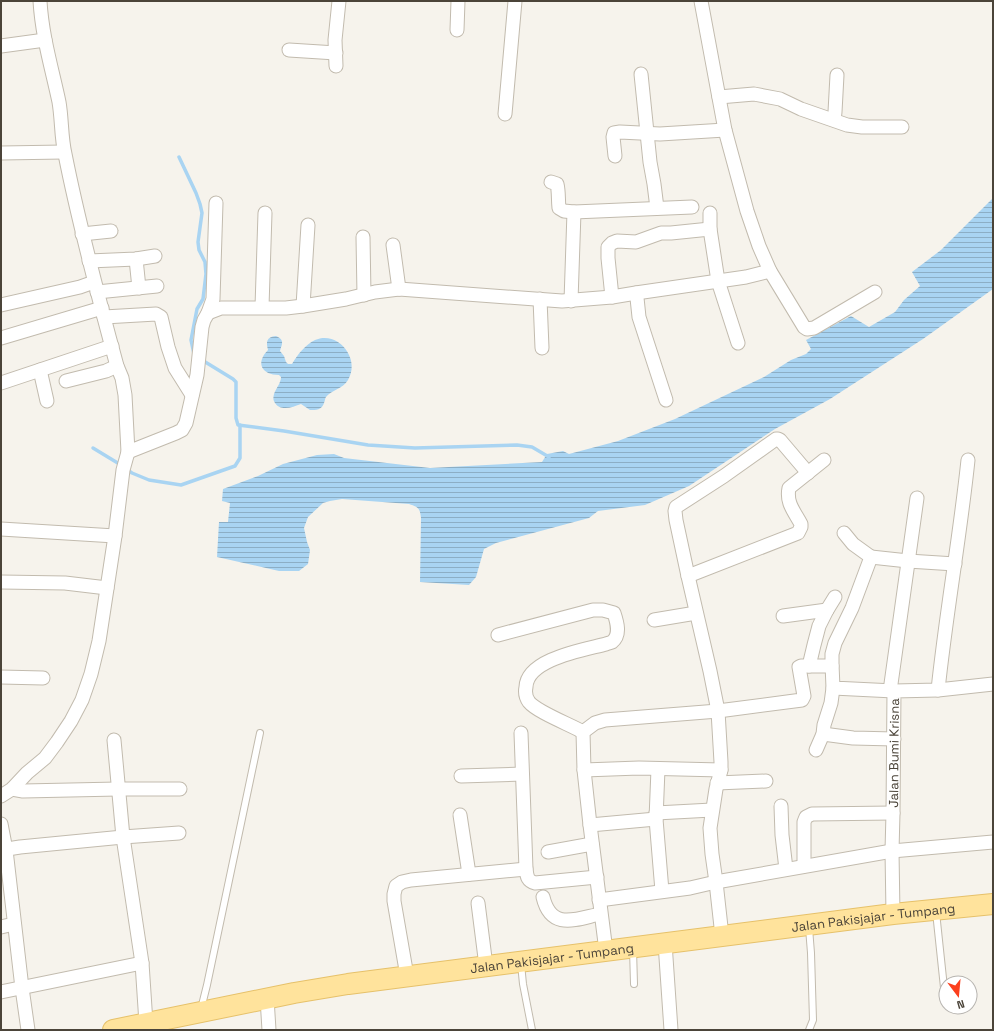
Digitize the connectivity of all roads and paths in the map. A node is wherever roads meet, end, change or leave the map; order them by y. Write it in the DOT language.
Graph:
graph roads {
  1 [pos="40,1"];
  2 [pos="339,1"];
  3 [pos="458,1"];
  4 [pos="515,1"];
  5 [pos="702,1"];
  6 [pos="457,30"];
  7 [pos="44,35"];
  8 [pos="1,46"];
  9 [pos="289,50"];
  10 [pos="641,74"];
  11 [pos="837,75"];
  12 [pos="719,97"];
  13 [pos="505,114"];
  14 [pos="834,120"];
  15 [pos="902,127"];
  16 [pos="725,130"];
  17 [pos="648,133"];
  18 [pos="64,152"];
  19 [pos="1,154"];
  20 [pos="615,156"];
  21 [pos="551,182"];
  22 [pos="216,203"];
  23 [pos="692,207"];
  24 [pos="657,208"];
  25 [pos="574,212"];
  26 [pos="265,213"];
  27 [pos="710,213"];
  28 [pos="308,225"];
  29 [pos="710,229"];
  30 [pos="111,231"];
  31 [pos="82,234"];
  32 [pos="363,238"];
  33 [pos="393,245"];
  34 [pos="155,256"];
  35 [pos="136,259"];
  36 [pos="89,261"];
  37 [pos="770,271"];
  38 [pos="718,281"];
  39 [pos="157,286"];
  40 [pos="96,287"];
  41 [pos="139,288"];
  42 [pos="399,289"];
  43 [pos="875,292"];
  44 [pos="636,293"];
  45 [pos="364,295"];
  46 [pos="612,297"];
  47 [pos="540,299"];
  48 [pos="571,301"];
  49 [pos="1,305"];
  50 [pos="303,306"];
  51 [pos="262,307"];
  52 [pos="103,312"];
  53 [pos="208,313"];
  54 [pos="1,338"];
  55 [pos="738,343"];
  56 [pos="112,346"];
  57 [pos="542,348"];
  58 [pos="118,366"];
  59 [pos="40,370"];
  60 [pos="66,381"];
  61 [pos="1,383"];
  62 [pos="192,395"];
  63 [pos="666,400"];
  64 [pos="47,402"];
  65 [pos="128,452"];
  66 [pos="824,460"];
  67 [pos="968,460"];
  68 [pos="808,473"];
  69 [pos="917,498"];
  70 [pos="1,529"];
  71 [pos="844,533"];
  72 [pos="115,536"];
  73 [pos="871,557"];
  74 [pos="908,561"];
  75 [pos="955,564"];
  76 [pos="688,576"];
  77 [pos="1,582"];
  78 [pos="107,588"];
  79 [pos="835,597"];
  80 [pos="828,610"];
  81 [pos="696,613"];
  82 [pos="782,616"];
  83 [pos="654,620"];
  84 [pos="498,635"];
  85 [pos="809,666"];
  86 [pos="832,666"];
  87 [pos="1,677"];
  88 [pos="42,678"];
  89 [pos="993,684"];
  90 [pos="833,688"];
  91 [pos="938,690"];
  92 [pos="892,691"];
  93 [pos="718,711"];
  94 [pos="583,732"];
  95 [pos="260,733"];
  96 [pos="521,733"];
  97 [pos="823,734"];
  98 [pos="894,739"];
  99 [pos="114,740"];
  100 [pos="816,750"];
  101 [pos="658,769"];
  102 [pos="584,770"];
  103 [pos="721,770"];
  104 [pos="522,774"];
  105 [pos="461,776"];
  106 [pos="766,781"];
  107 [pos="717,783"];
  108 [pos="12,788"];
  109 [pos="118,789"];
  110 [pos="180,789"];
  111 [pos="1,796"];
  112 [pos="781,806"];
  113 [pos="712,810"];
  114 [pos="893,813"];
  115 [pos="460,815"];
  116 [pos="656,816"];
  117 [pos="1,824"];
  118 [pos="590,825"];
  119 [pos="179,833"];
  120 [pos="123,837"];
  121 [pos="993,842"];
  122 [pos="592,844"];
  123 [pos="4,850"];
  124 [pos="892,851"];
  125 [pos="548,852"];
  126 [pos="804,866"];
  127 [pos="526,869"];
  128 [pos="786,869"];
  129 [pos="469,874"];
  130 [pos="597,877"];
  131 [pos="716,882"];
  132 [pos="662,891"];
  133 [pos="543,897"];
  134 [pos="599,900"];
  135 [pos="478,902"];
  136 [pos="993,904"];
  137 [pos="936,910"];
  138 [pos="600,914"];
  139 [pos="893,914"];
  140 [pos="14,924"];
  141 [pos="809,925"];
  142 [pos="1,927"];
  143 [pos="722,936"];
  144 [pos="665,943"];
  145 [pos="633,948"];
  146 [pos="606,951"];
  147 [pos="520,962"];
  148 [pos="142,963"];
  149 [pos="486,966"];
  150 [pos="943,975"];
  151 [pos="407,976"];
  152 [pos="634,984"];
  153 [pos="22,988"];
  154 [pos="1,992"];
  155 [pos="267,998"];
  156 [pos="200,1013"];
  157 [pos="146,1023"];
  158 [pos="28,1030"];
  159 [pos="113,1030"];
  160 [pos="269,1030"];
  161 [pos="532,1030"];
  162 [pos="671,1030"];
  163 [pos="809,1030"];
  1 -- 7 [label="street"];
  2 -- 9 [label="street"];
  3 -- 6 [label="street"];
  4 -- 13 [label="street"];
  5 -- 12 [label="street"];
  7 -- 8 [label="street"];
  7 -- 18 [label="street"];
  10 -- 17 [label="street"];
  11 -- 14 [label="street"];
  12 -- 14 [label="street"];
  12 -- 16 [label="street"];
  14 -- 15 [label="street"];
  16 -- 17 [label="street"];
  16 -- 37 [label="street"];
  17 -- 20 [label="street"];
  17 -- 24 [label="street"];
  18 -- 19 [label="street"];
  18 -- 31 [label="street"];
  21 -- 25 [label="street"];
  22 -- 53 [label="street"];
  23 -- 24 [label="street"];
  24 -- 25 [label="street"];
  25 -- 48 [label="street"];
  26 -- 51 [label="street"];
  27 -- 29 [label="street"];
  28 -- 50 [label="street"];
  29 -- 38 [label="street"];
  29 -- 46 [label="street"];
  30 -- 31 [label="street"];
  31 -- 36 [label="street"];
  32 -- 45 [label="street"];
  33 -- 42 [label="street"];
  34 -- 35 [label="street"];
  35 -- 36 [label="street"];
  35 -- 41 [label="street"];
  36 -- 40 [label="street"];
  37 -- 38 [label="street"];
  37 -- 43 [label="street"];
  38 -- 44 [label="street"];
  38 -- 55 [label="street"];
  39 -- 41 [label="street"];
  40 -- 41 [label="street"];
  40 -- 49 [label="street"];
  40 -- 52 [label="street"];
  42 -- 45 [label="street"];
  42 -- 47 [label="street"];
  44 -- 46 [label="street"];
  44 -- 63 [label="street"];
  45 -- 50 [label="street"];
  46 -- 48 [label="street"];
  47 -- 48 [label="street"];
  47 -- 57 [label="street"];
  50 -- 51 [label="street"];
  51 -- 53 [label="street"];
  52 -- 54 [label="street"];
  52 -- 56 [label="street"];
  52 -- 62 [label="street"];
  53 -- 62 [label="street"];
  56 -- 58 [label="street"];
  56 -- 59 [label="street"];
  58 -- 60 [label="street"];
  58 -- 65 [label="street"];
  59 -- 61 [label="street"];
  59 -- 64 [label="street"];
  62 -- 65 [label="street"];
  65 -- 72 [label="street"];
  66 -- 68 [label="street"];
  67 -- 75 [label="street"];
  68 -- 76 [label="street"];
  68 -- 76 [label="street"];
  69 -- 74 [label="street"];
  70 -- 72 [label="street"];
  71 -- 73 [label="street"];
  72 -- 78 [label="street"];
  73 -- 74 [label="street"];
  73 -- 86 [label="street"];
  74 -- 75 [label="street"];
  74 -- 92 [label="street"];
  75 -- 91 [label="street"];
  76 -- 81 [label="street"];
  77 -- 78 [label="street"];
  78 -- 108 [label="street"];
  79 -- 80 [label="street"];
  80 -- 82 [label="street"];
  80 -- 85 [label="street"];
  81 -- 83 [label="street"];
  81 -- 93 [label="street"];
  84 -- 94 [label="street"];
  85 -- 86 [label="street"];
  85 -- 93 [label="street"];
  86 -- 90 [label="street"];
  87 -- 88 [label="street"];
  89 -- 91 [label="street, Jalan Bumi Krisna"];
  90 -- 92 [label="street"];
  90 -- 97 [label="street"];
  91 -- 92 [label="street, Jalan Bumi Krisna"];
  92 -- 98 [label="street, Jalan Bumi Krisna"];
  93 -- 94 [label="street"];
  93 -- 103 [label="street"];
  94 -- 102 [label="street"];
  95 -- 156 [label="lane"];
  96 -- 104 [label="street"];
  97 -- 98 [label="street"];
  97 -- 100 [label="street"];
  98 -- 114 [label="street, Jalan Bumi Krisna"];
  99 -- 109 [label="street"];
  101 -- 102 [label="street"];
  101 -- 103 [label="street"];
  101 -- 116 [label="street"];
  102 -- 118 [label="street"];
  103 -- 107 [label="street"];
  104 -- 105 [label="street"];
  104 -- 127 [label="street"];
  106 -- 107 [label="street"];
  107 -- 113 [label="street"];
  108 -- 109 [label="street"];
  108 -- 111 [label="street"];
  109 -- 110 [label="street"];
  109 -- 120 [label="street"];
  112 -- 128 [label="street"];
  113 -- 116 [label="street"];
  113 -- 131 [label="street"];
  114 -- 124 [label="street, Jalan Bumi Krisna"];
  114 -- 126 [label="street"];
  115 -- 129 [label="street"];
  116 -- 118 [label="street"];
  116 -- 132 [label="street"];
  117 -- 123 [label="street"];
  118 -- 122 [label="street"];
  119 -- 120 [label="street"];
  120 -- 123 [label="street"];
  120 -- 148 [label="street"];
  121 -- 124 [label="street"];
  122 -- 125 [label="street"];
  122 -- 130 [label="street"];
  123 -- 140 [label="street"];
  124 -- 126 [label="street"];
  124 -- 139 [label="street, Jalan Bumi Krisna"];
  126 -- 128 [label="street"];
  127 -- 129 [label="street"];
  127 -- 130 [label="street"];
  128 -- 131 [label="street"];
  129 -- 151 [label="street"];
  130 -- 134 [label="street"];
  131 -- 132 [label="street"];
  131 -- 143 [label="street"];
  132 -- 134 [label="street"];
  133 -- 138 [label="street"];
  134 -- 138 [label="street"];
  135 -- 149 [label="street"];
  136 -- 137 [label="main road, Jalan Pakisjajar - Tumpang"];
  137 -- 139 [label="main road, Jalan Pakisjajar - Tumpang"];
  137 -- 150 [label="lane"];
  138 -- 146 [label="street"];
  139 -- 141 [label="main road, Jalan Pakisjajar - Tumpang"];
  140 -- 142 [label="street"];
  140 -- 153 [label="street"];
  141 -- 143 [label="main road, Jalan Pakisjajar - Tumpang"];
  141 -- 163 [label="lane"];
  143 -- 144 [label="main road, Jalan Pakisjajar - Tumpang"];
  144 -- 145 [label="main road, Jalan Pakisjajar - Tumpang"];
  144 -- 162 [label="street"];
  145 -- 146 [label="main road, Jalan Pakisjajar - Tumpang"];
  145 -- 152 [label="lane"];
  146 -- 147 [label="main road, Jalan Pakisjajar - Tumpang"];
  147 -- 149 [label="main road, Jalan Pakisjajar - Tumpang"];
  147 -- 161 [label="lane"];
  148 -- 153 [label="street"];
  148 -- 157 [label="street"];
  149 -- 151 [label="main road, Jalan Pakisjajar - Tumpang"];
  151 -- 155 [label="main road, Jalan Pakisjajar - Tumpang"];
  153 -- 154 [label="street"];
  153 -- 158 [label="street"];
  155 -- 156 [label="main road, Jalan Pakisjajar - Tumpang"];
  155 -- 160 [label="street"];
  156 -- 157 [label="main road, Jalan Pakisjajar - Tumpang"];
  157 -- 159 [label="main road, Jalan Pakisjajar - Tumpang"];
}
